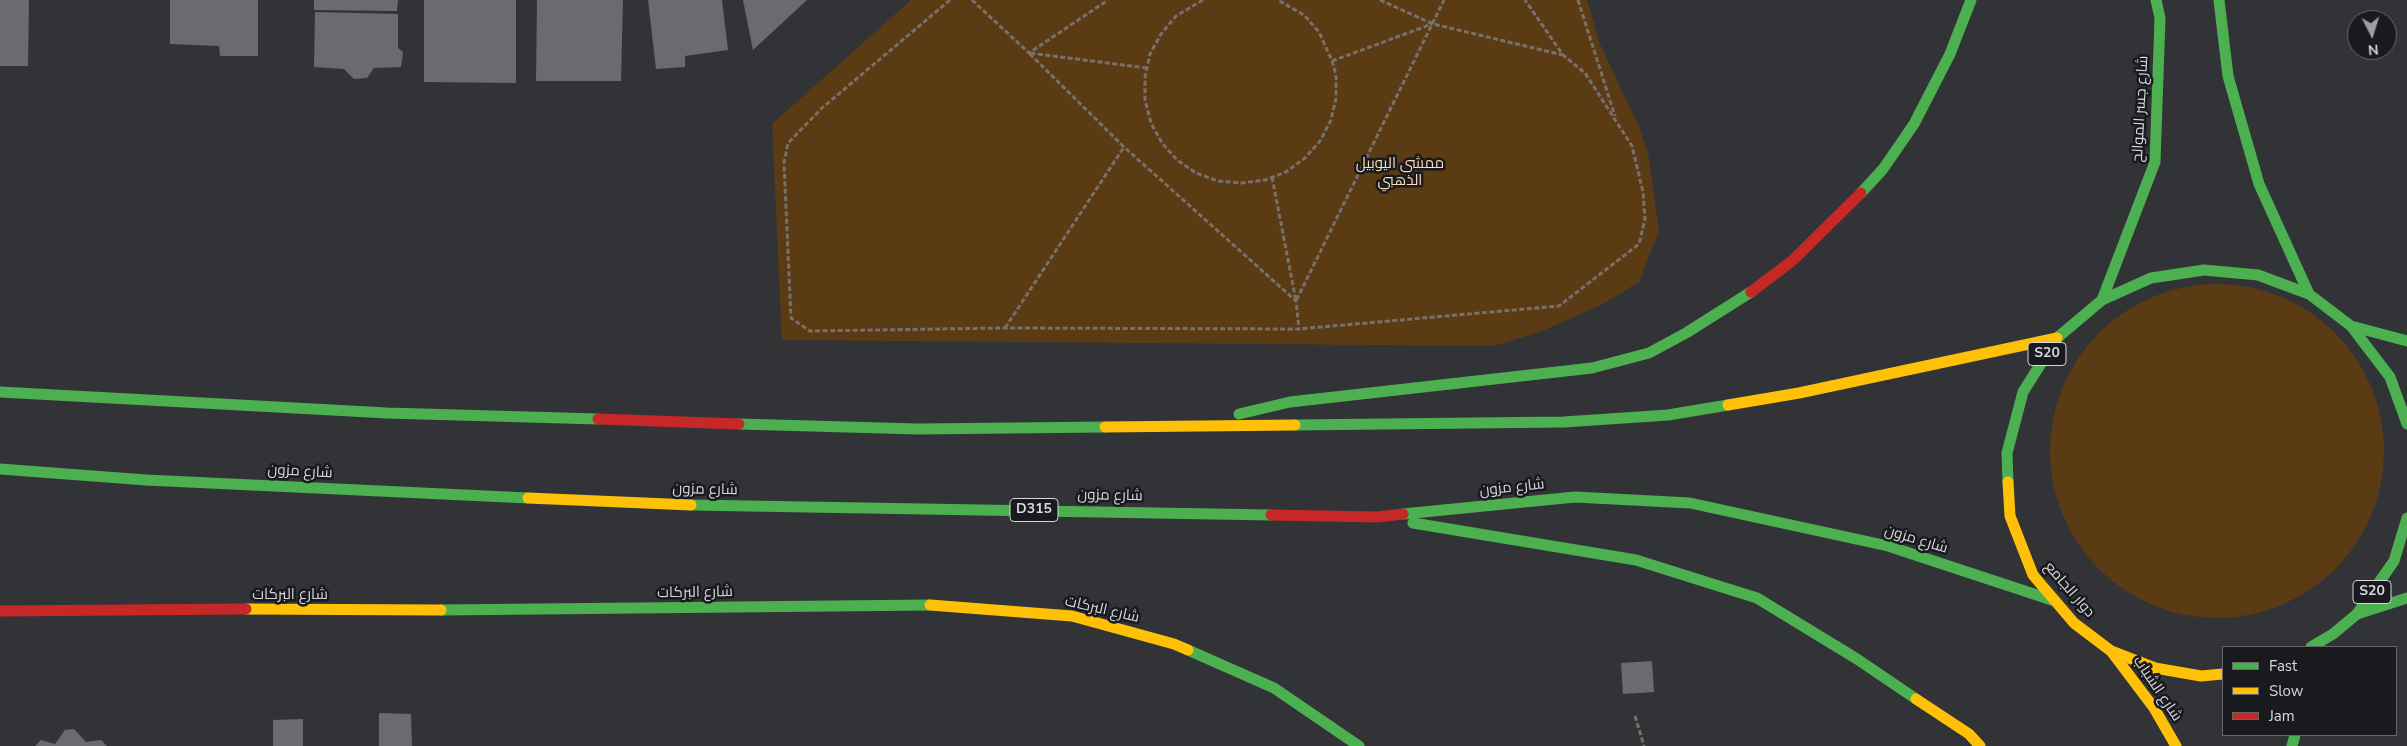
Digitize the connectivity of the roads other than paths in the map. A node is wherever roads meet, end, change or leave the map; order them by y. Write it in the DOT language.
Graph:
graph roads {
  1 [pos="1971,0"];
  2 [pos="2156,0"];
  3 [pos="2219,0"];
  4 [pos="2309,294"];
  5 [pos="2102,300"];
  6 [pos="2352,326"];
  7 [pos="2057,338"];
  8 [pos="2407,341"];
  9 [pos="0,392"];
  10 [pos="2407,424"];
  11 [pos="1188,426"];
  12 [pos="0,469"];
  13 [pos="146,480"];
  14 [pos="39,484"];
  15 [pos="1378,517"];
  16 [pos="2407,518"];
  17 [pos="2407,598"];
  18 [pos="2055,601"];
  19 [pos="0,612"];
  20 [pos="2357,614"];
  21 [pos="2333,634"];
  22 [pos="2314,646"];
  23 [pos="2328,646"];
  24 [pos="2111,650"];
  25 [pos="2222,674"];
  26 [pos="1358,746"];
  27 [pos="1980,746"];
  28 [pos="2176,746"];
  1 -- 11 [label="main road"];
  2 -- 5 [label="main road, شارع جسر الموالح / S20"];
  3 -- 4 [label="main road, S20"];
  4 -- 5 [label="main road, دوار الجامع / S20"];
  4 -- 6 [label="main road, دوار الجامع / S20"];
  5 -- 7 [label="main road, دوار الجامع / S20"];
  6 -- 8 [label="main road"];
  6 -- 10 [label="main road, دوار الجامع / S20"];
  7 -- 11 [label="main road"];
  7 -- 18 [label="main road, دوار الجامع / S20"];
  9 -- 11 [label="main road"];
  12 -- 13 [label="main road, شارع مزون / D315"];
  13 -- 14 [label="main road"];
  13 -- 15 [label="main road, شارع مزون / D315"];
  15 -- 18 [label="main road, شارع مزون / D315"];
  15 -- 27 [label="main road"];
  16 -- 20 [label="main road, S20"];
  17 -- 20 [label="main road"];
  18 -- 24 [label="main road, دوار الجامع / S20"];
  19 -- 26 [label="main road, شارع البركات"];
  20 -- 21 [label="main road, S20"];
  21 -- 22 [label="main road, S20"];
  21 -- 23 [label="main road, S20"];
  24 -- 25 [label="main road, دوار الجامع / S20"];
  24 -- 28 [label="main road, شارع الشباب / S20"];
}
